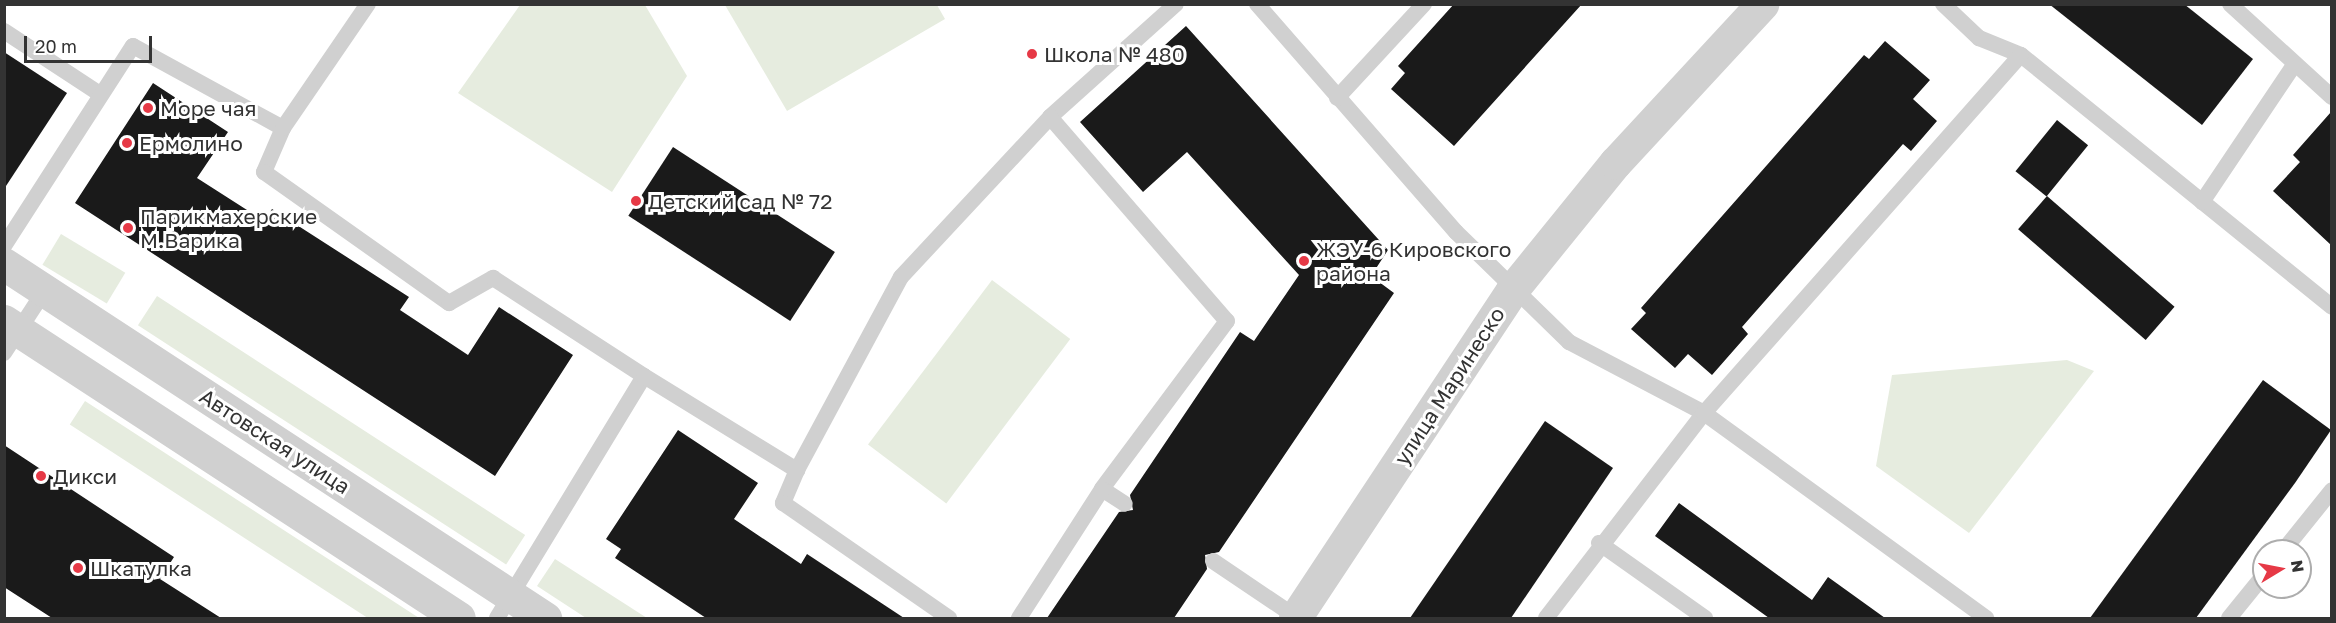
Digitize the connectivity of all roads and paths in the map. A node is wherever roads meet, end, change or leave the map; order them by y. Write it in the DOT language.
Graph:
graph roads {
  1 [pos="368,4"];
  2 [pos="1176,4"];
  3 [pos="1257,4"];
  4 [pos="1424,4"];
  5 [pos="1762,4"];
  6 [pos="1943,4"];
  7 [pos="2230,4"];
  8 [pos="4,32"];
  9 [pos="2021,55"];
  10 [pos="2294,65"];
  11 [pos="100,94"];
  12 [pos="2331,97"];
  13 [pos="1337,98"];
  14 [pos="1050,117"];
  15 [pos="283,128"];
  16 [pos="2202,202"];
  17 [pos="4,246"];
  18 [pos="4,264"];
  19 [pos="45,290"];
  20 [pos="1512,290"];
  21 [pos="2331,307"];
  22 [pos="9,335"];
  23 [pos="644,376"];
  24 [pos="1704,413"];
  25 [pos="797,470"];
  26 [pos="1102,489"];
  27 [pos="2331,492"];
  28 [pos="1125,504"];
  29 [pos="2293,539"];
  30 [pos="1599,543"];
  31 [pos="1213,561"];
  32 [pos="2252,590"];
  33 [pos="504,608"];
  34 [pos="459,618"];
  35 [pos="545,618"];
  36 [pos="949,618"];
  37 [pos="1019,618"];
  38 [pos="1296,618"];
  39 [pos="1546,618"];
  40 [pos="1706,618"];
  41 [pos="1986,618"];
  42 [pos="2229,618"];
  1 -- 15 [label="lane"];
  2 -- 14 [label="lane"];
  3 -- 13 [label="lane"];
  4 -- 13 [label="lane"];
  5 -- 20 [label="street, улица Маринеско"];
  6 -- 9 [label="lane"];
  7 -- 10 [label="lane"];
  8 -- 11 [label="lane"];
  9 -- 16 [label="lane"];
  9 -- 24 [label="lane"];
  10 -- 12 [label="lane"];
  10 -- 16 [label="lane"];
  11 -- 15 [label="lane"];
  11 -- 17 [label="lane"];
  13 -- 20 [label="lane"];
  14 -- 25 [label="lane"];
  14 -- 26 [label="lane"];
  15 -- 23 [label="lane"];
  16 -- 21 [label="lane"];
  18 -- 19 [label="street, Автовская улица"];
  19 -- 22 [label="lane"];
  19 -- 33 [label="street, Автовская улица"];
  20 -- 24 [label="lane"];
  20 -- 38 [label="street, улица Маринеско"];
  22 -- 34 [label="street"];
  23 -- 25 [label="lane"];
  23 -- 33 [label="lane"];
  24 -- 30 [label="lane"];
  24 -- 41 [label="lane"];
  25 -- 36 [label="lane"];
  26 -- 28 [label="lane"];
  26 -- 37 [label="lane"];
  27 -- 29 [label="lane"];
  30 -- 39 [label="lane"];
  30 -- 40 [label="lane"];
  31 -- 38 [label="lane"];
  32 -- 42 [label="lane"];
  33 -- 35 [label="street, Автовская улица"];
}
